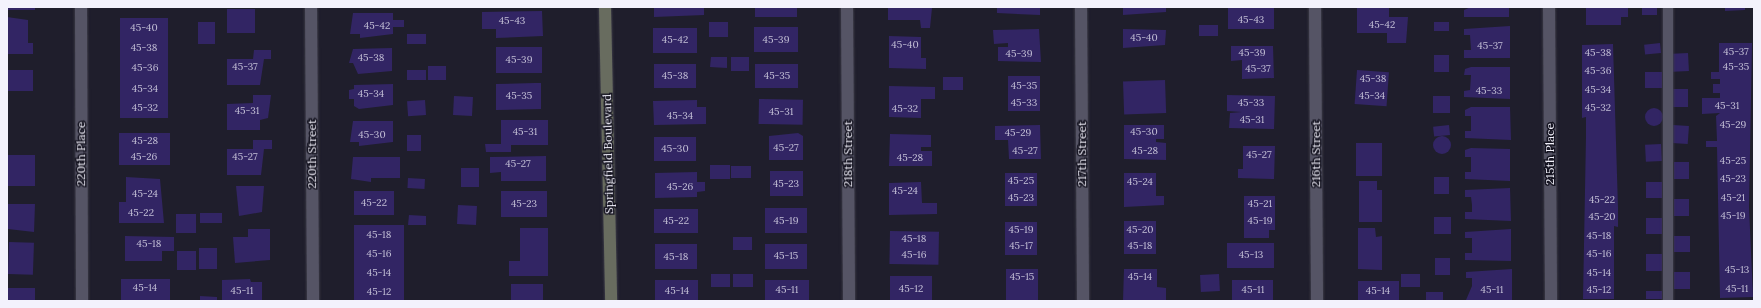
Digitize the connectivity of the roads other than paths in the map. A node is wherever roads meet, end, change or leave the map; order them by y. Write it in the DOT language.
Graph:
graph roads {
  1 [pos="81,7"];
  2 [pos="311,7"];
  3 [pos="605,7"];
  4 [pos="847,7"];
  5 [pos="1081,7"];
  6 [pos="1315,7"];
  7 [pos="1549,7"];
  8 [pos="1668,7"];
  9 [pos="82,301"];
  10 [pos="313,301"];
  11 [pos="611,301"];
  12 [pos="849,301"];
  13 [pos="1083,301"];
  14 [pos="1317,301"];
  15 [pos="1551,301"];
  16 [pos="1668,301"];
  1 -- 9 [label="street, 220th Place"];
  2 -- 10 [label="street, 220th Street"];
  3 -- 11 [label="main road, Springfield Boulevard"];
  4 -- 12 [label="street, 218th Street"];
  5 -- 13 [label="street, 217th Street"];
  6 -- 14 [label="street, 216th Street"];
  7 -- 15 [label="street, 215th Place"];
  8 -- 16 [label="lane"];
}
